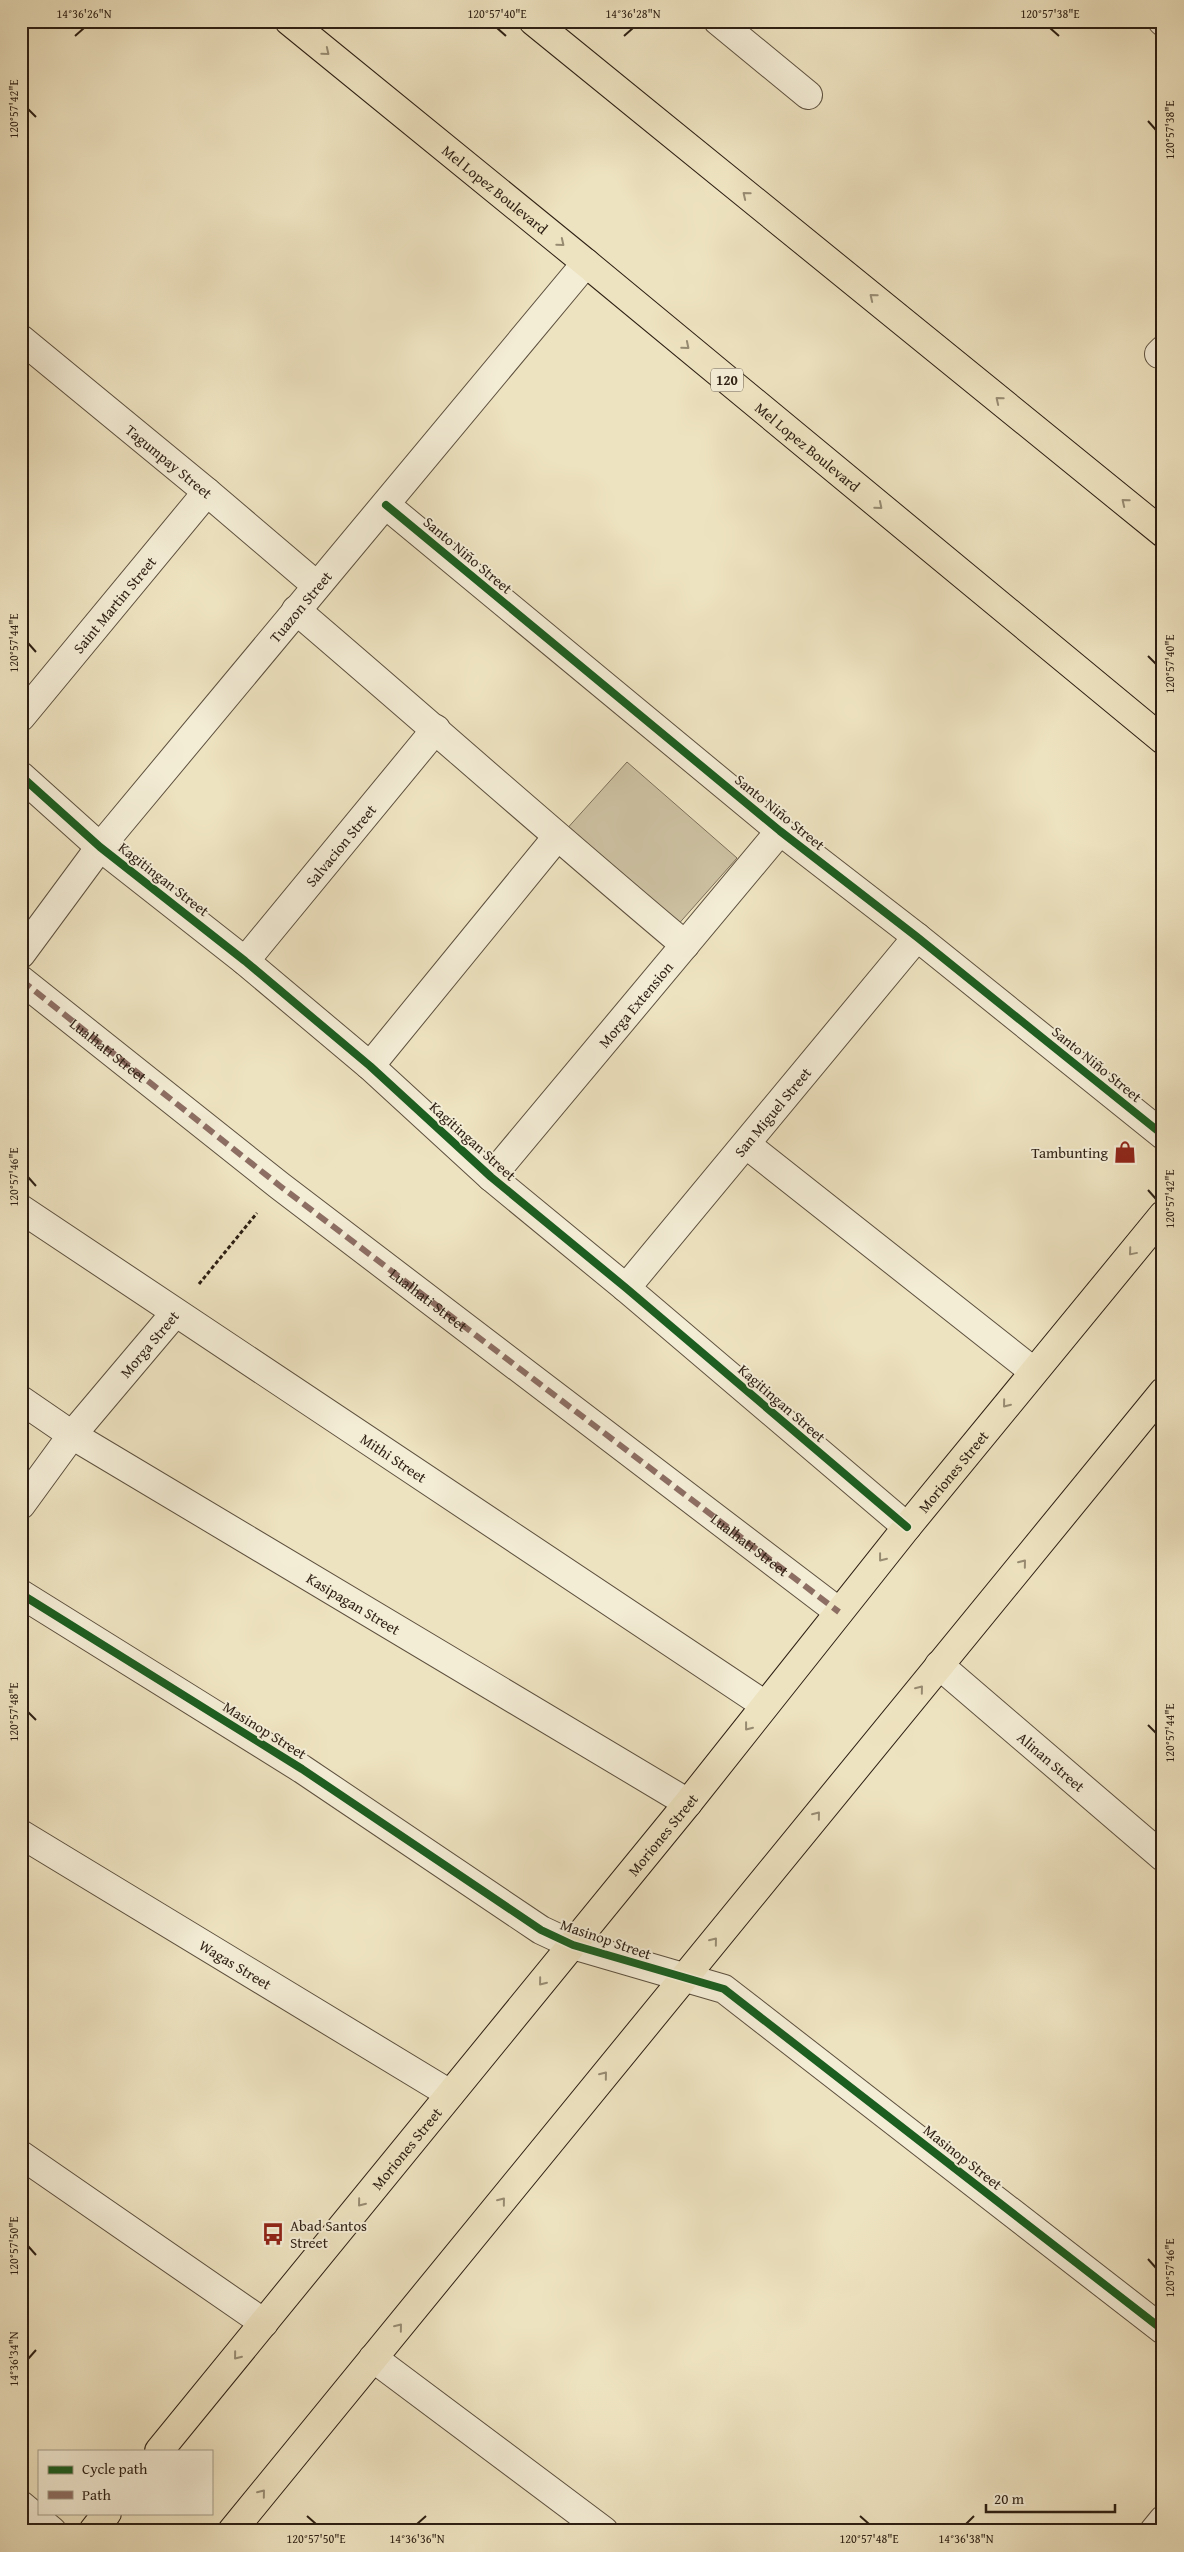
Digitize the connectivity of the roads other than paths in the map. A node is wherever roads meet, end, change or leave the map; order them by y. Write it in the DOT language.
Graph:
graph roads {
  1 [pos="289,21"];
  2 [pos="532,21"];
  3 [pos="718,21"];
  4 [pos="808,95"];
  5 [pos="586,263"];
  6 [pos="21,339"];
  7 [pos="207,492"];
  8 [pos="386,505"];
  9 [pos="1163,533"];
  10 [pos="316,585"];
  11 [pos="296,610"];
  12 [pos="21,717"];
  13 [pos="436,729"];
  14 [pos="1163,740"];
  15 [pos="21,776"];
  16 [pos="780,831"];
  17 [pos="557,837"];
  18 [pos="100,846"];
  19 [pos="917,937"];
  20 [pos="685,945"];
  21 [pos="21,954"];
  22 [pos="246,961"];
  23 [pos="21,980"];
  24 [pos="370,1066"];
  25 [pos="1163,1135"];
  26 [pos="747,1145"];
  27 [pos="491,1176"];
  28 [pos="21,1209"];
  29 [pos="1163,1215"];
  30 [pos="626,1288"];
  31 [pos="175,1313"];
  32 [pos="1033,1371"];
  33 [pos="1163,1392"];
  34 [pos="21,1400"];
  35 [pos="72,1435"];
  36 [pos="21,1505"];
  37 [pos="907,1527"];
  38 [pos="21,1594"];
  39 [pos="839,1612"];
  40 [pos="939,1666"];
  41 [pos="765,1705"];
  42 [pos="688,1803"];
  43 [pos="21,1834"];
  44 [pos="1163,1857"];
  45 [pos="573,1945"];
  46 [pos="683,1978"];
  47 [pos="450,2094"];
  48 [pos="21,2155"];
  49 [pos="264,2323"];
  50 [pos="1163,2330"];
  51 [pos="373,2358"];
  52 [pos="160,2450"];
  53 [pos="21,2505"];
  54 [pos="106,2514"];
  55 [pos="1163,2520"];
  56 [pos="52,2531"];
  57 [pos="93,2531"];
  58 [pos="232,2531"];
  59 [pos="604,2531"];
  60 [pos="1154,2531"];
  1 -- 5 [label="main road, Mel Lopez Boulevard / 120, one-way"];
  9 -- 2 [label="main road, one-way"];
  3 -- 4 [label="street"];
  5 -- 8 [label="street, Tuazon Street"];
  5 -- 14 [label="main road, Mel Lopez Boulevard / 120, one-way"];
  6 -- 7 [label="street, Tagumpay Street"];
  7 -- 10 [label="street, Tagumpay Street"];
  7 -- 12 [label="street, Saint Martin Street"];
  8 -- 10 [label="street, Tuazon Street"];
  8 -- 16 [label="street, Santo Niño Street"];
  10 -- 11 [label="street, Tuazon Street"];
  11 -- 13 [label="street"];
  11 -- 18 [label="street, Tuazon Street"];
  13 -- 17 [label="street"];
  13 -- 22 [label="street, Salvacion Street"];
  15 -- 18 [label="street, Kagitingan Street"];
  16 -- 19 [label="street, Santo Niño Street"];
  16 -- 20 [label="street, Morga Extension"];
  17 -- 20 [label="street"];
  17 -- 24 [label="street"];
  18 -- 21 [label="street, Tuazon Street"];
  18 -- 22 [label="street, Kagitingan Street"];
  19 -- 25 [label="street, Santo Niño Street"];
  19 -- 26 [label="street, San Miguel Street"];
  20 -- 27 [label="street, Morga Extension"];
  22 -- 24 [label="street, Kagitingan Street"];
  23 -- 39 [label="street, Lualhati Street"];
  24 -- 27 [label="street, Kagitingan Street"];
  26 -- 30 [label="street, San Miguel Street"];
  26 -- 32 [label="street"];
  27 -- 30 [label="street, Kagitingan Street"];
  28 -- 31 [label="street, Mithi Street"];
  29 -- 32 [label="main road, Moriones Street, one-way"];
  30 -- 37 [label="street, Kagitingan Street"];
  31 -- 35 [label="street, Morga Street"];
  31 -- 41 [label="street, Mithi Street"];
  32 -- 37 [label="main road, Moriones Street, one-way"];
  40 -- 33 [label="main road, one-way"];
  34 -- 35 [label="street, Kasipagan Street"];
  35 -- 36 [label="street, Morga Street"];
  35 -- 42 [label="street, Kasipagan Street"];
  37 -- 39 [label="main road, Moriones Street, one-way"];
  38 -- 45 [label="street, Masinop Street"];
  39 -- 41 [label="main road, Moriones Street"];
  40 -- 44 [label="street, Alinan Street"];
  46 -- 40 [label="main road, one-way"];
  41 -- 42 [label="main road, Moriones Street, one-way"];
  42 -- 45 [label="main road, Moriones Street"];
  43 -- 47 [label="street, Wagas Street"];
  45 -- 46 [label="street, Masinop Street"];
  45 -- 47 [label="main road, Moriones Street, one-way"];
  46 -- 50 [label="street, Masinop Street"];
  51 -- 46 [label="main road, one-way"];
  47 -- 49 [label="main road, Moriones Street, one-way"];
  48 -- 49 [label="street"];
  49 -- 52 [label="main road, Moriones Street, one-way"];
  58 -- 51 [label="main road, one-way"];
  51 -- 59 [label="street"];
  53 -- 56 [label="street"];
  54 -- 57 [label="main road"];
  55 -- 60 [label="street"];
}
